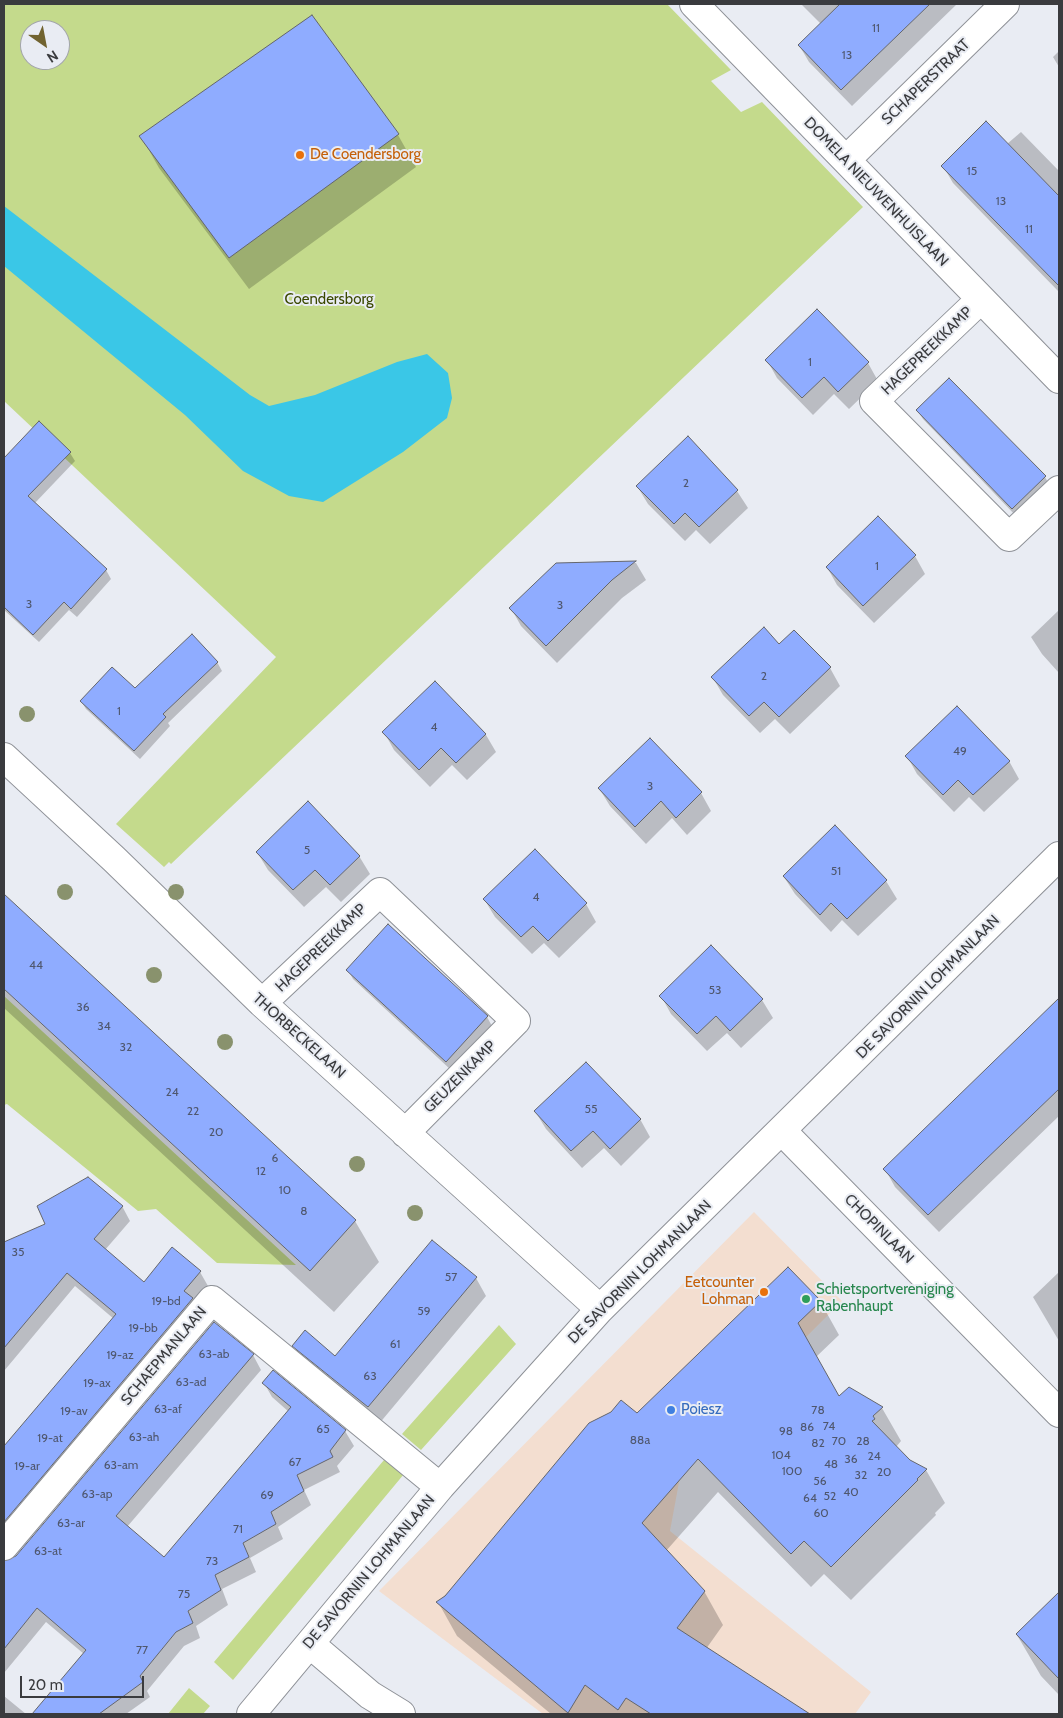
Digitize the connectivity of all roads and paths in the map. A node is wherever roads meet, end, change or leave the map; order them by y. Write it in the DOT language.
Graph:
graph roads {
  1 [pos="694,4"];
  2 [pos="1005,4"];
  3 [pos="846,160"];
  4 [pos="980,300"];
  5 [pos="1059,379"];
  6 [pos="1059,490"];
  7 [pos="4,757"];
  8 [pos="1059,856"];
  9 [pos="262,1003"];
  10 [pos="516,1021"];
  11 [pos="782,1131"];
  12 [pos="405,1133"];
  13 [pos="600,1309"];
  14 [pos="1059,1413"];
  15 [pos="440,1486"];
  16 [pos="4,1546"];
  17 [pos="310,1644"];
  18 [pos="251,1714"];
  19 [pos="401,1714"];
  1 -- 3 [label="street, DOMELA NIEUWENHUISLAAN"];
  2 -- 3 [label="street, SCHAPERSTRAAT"];
  3 -- 4 [label="street, DOMELA NIEUWENHUISLAAN"];
  4 -- 5 [label="street, DOMELA NIEUWENHUISLAAN"];
  4 -- 6 [label="street, HAGEPREEKKAMP"];
  7 -- 9 [label="street, THORBECKELAAN"];
  8 -- 11 [label="street, DE SAVORNIN LOHMANLAAN"];
  9 -- 10 [label="street, HAGEPREEKKAMP"];
  9 -- 12 [label="street, THORBECKELAAN"];
  10 -- 12 [label="street, GEUZENKAMP"];
  11 -- 13 [label="street, DE SAVORNIN LOHMANLAAN"];
  11 -- 14 [label="street, CHOPINLAAN"];
  12 -- 13 [label="street, THORBECKELAAN"];
  13 -- 15 [label="street, DE SAVORNIN LOHMANLAAN"];
  15 -- 16 [label="street, SCHAEPMANLAAN"];
  15 -- 17 [label="street, DE SAVORNIN LOHMANLAAN"];
  17 -- 18 [label="street, DE SAVORNIN LOHMANLAAN"];
  17 -- 19 [label="street"];
}
